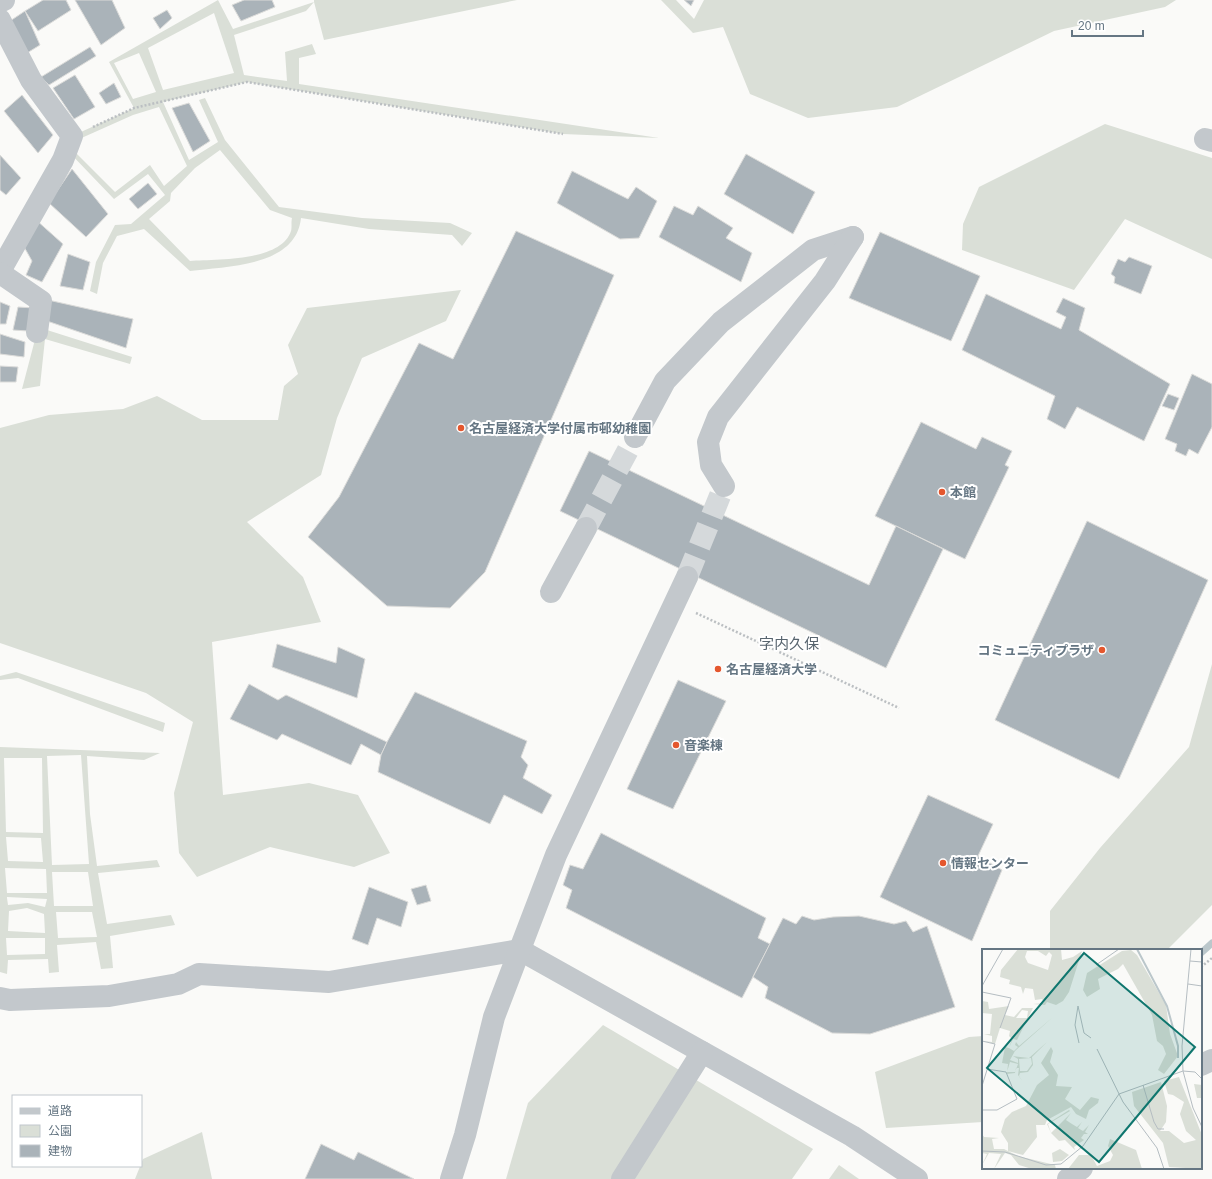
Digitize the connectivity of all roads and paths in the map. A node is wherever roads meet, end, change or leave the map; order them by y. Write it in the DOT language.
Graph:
graph roads {
  1 [pos="4,0"];
  2 [pos="0,2"];
  3 [pos="0,20"];
  4 [pos="563,134"];
  5 [pos="72,136"];
  6 [pos="0,272"];
  7 [pos="37,332"];
  8 [pos="636,438"];
  9 [pos="724,486"];
  10 [pos="586,528"];
  11 [pos="687,577"];
  12 [pos="551,592"];
  13 [pos="674,602"];
  14 [pos="899,708"];
  15 [pos="520,950"];
  16 [pos="1212,958"];
  17 [pos="1202,966"];
  18 [pos="0,998"];
  19 [pos="702,1052"];
  20 [pos="1212,1060"];
  21 [pos="1202,1065"];
  22 [pos="1081,1169"];
  23 [pos="451,1179"];
  24 [pos="622,1179"];
  25 [pos="917,1179"];
  26 [pos="1068,1179"];
  1 -- 2 [label="street"];
  3 -- 5 [label="street"];
  4 -- 5 [label="path"];
  5 -- 6 [label="street"];
  6 -- 7 [label="street"];
  8 -- 9 [label="street"];
  10 -- 12 [label="street"];
  11 -- 13 [label="street"];
  13 -- 14 [label="path"];
  13 -- 15 [label="street"];
  15 -- 18 [label="street"];
  15 -- 19 [label="street"];
  15 -- 23 [label="street"];
  16 -- 17 [label="path"];
  19 -- 24 [label="street"];
  19 -- 25 [label="street"];
  20 -- 21 [label="street"];
  22 -- 26 [label="street"];
}
